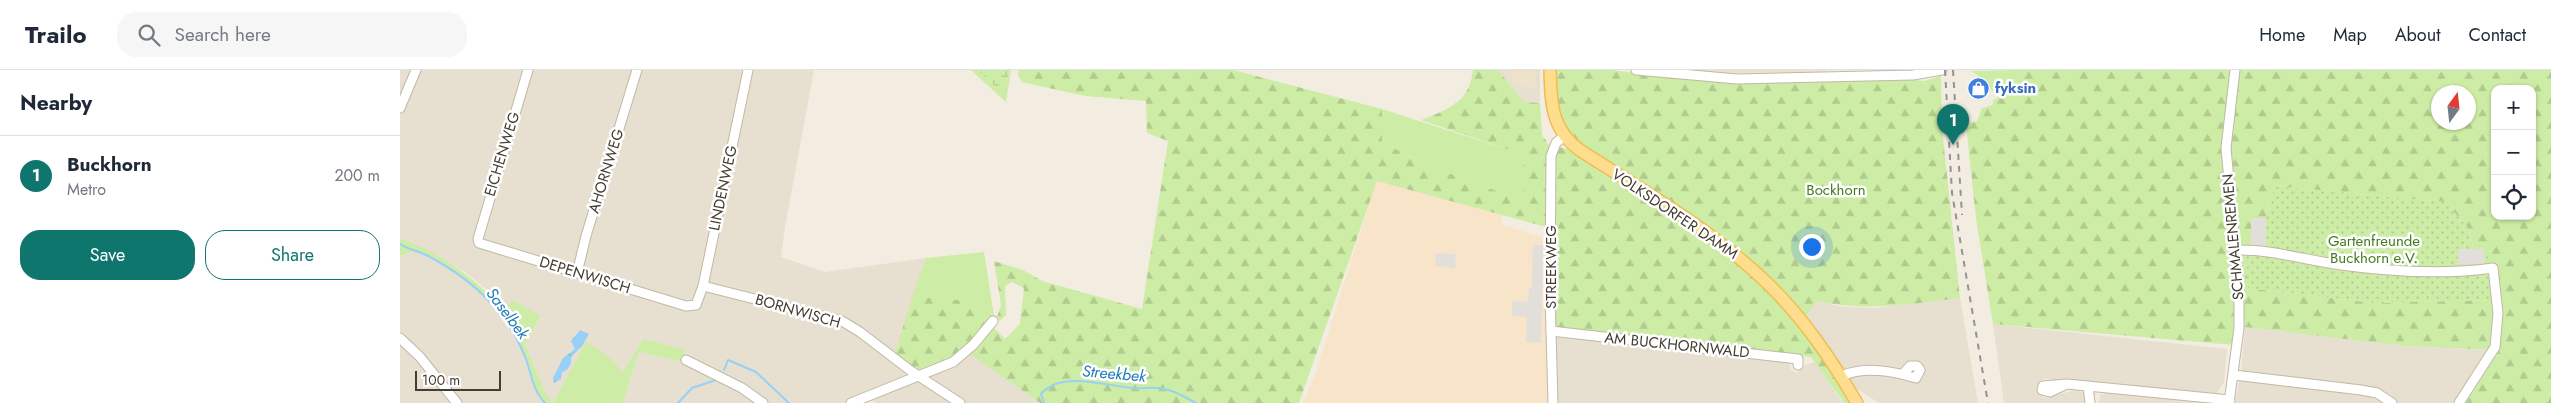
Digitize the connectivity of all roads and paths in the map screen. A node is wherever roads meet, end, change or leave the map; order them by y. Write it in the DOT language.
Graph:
graph roads {
  1 [pos="416,70"];
  2 [pos="528,70"];
  3 [pos="637,70"];
  4 [pos="748,70"];
  5 [pos="1550,70"];
  6 [pos="1636,70"];
  7 [pos="1942,70"];
  8 [pos="2232,71"];
  9 [pos="400,108"];
  10 [pos="1564,136"];
  11 [pos="478,239"];
  12 [pos="2236,250"];
  13 [pos="577,273"];
  14 [pos="703,286"];
  15 [pos="696,305"];
  16 [pos="993,321"];
  17 [pos="1551,331"];
  18 [pos="400,338"];
  19 [pos="686,360"];
  20 [pos="1798,365"];
  21 [pos="1904,372"];
  22 [pos="2234,375"];
  23 [pos="919,376"];
  24 [pos="1841,376"];
  25 [pos="2067,384"];
  26 [pos="2088,386"];
  27 [pos="2229,401"];
  28 [pos="456,403"];
  29 [pos="763,403"];
  30 [pos="851,403"];
  31 [pos="960,403"];
  32 [pos="1553,403"];
  33 [pos="1857,403"];
  34 [pos="2090,403"];
  35 [pos="2392,403"];
  36 [pos="2459,403"];
  1 -- 9 [label="street"];
  2 -- 11 [label="street, EICHENWEG"];
  3 -- 13 [label="street, AHORNWEG"];
  4 -- 14 [label="street, LINDENWEG"];
  5 -- 10 [label="main road, VOLKSDORFER DAMM"];
  6 -- 7 [label="street"];
  8 -- 12 [label="street, SCHMALENREMEN"];
  10 -- 17 [label="street, STREEKWEG"];
  10 -- 24 [label="main road, VOLKSDORFER DAMM"];
  11 -- 13 [label="street, DEPENWISCH"];
  12 -- 22 [label="street, SCHMALENREMEN"];
  12 -- 36 [label="street"];
  13 -- 15 [label="street, DEPENWISCH"];
  14 -- 15 [label="street, LINDENWEG"];
  14 -- 23 [label="street, BORNWISCH"];
  16 -- 23 [label="street"];
  17 -- 20 [label="street, AM BUCKHORNWALD"];
  17 -- 32 [label="street, STREEKWEG"];
  18 -- 28 [label="street"];
  19 -- 29 [label="street"];
  21 -- 24 [label="street"];
  22 -- 27 [label="street, SCHMALENREMEN"];
  22 -- 35 [label="street"];
  23 -- 30 [label="street"];
  23 -- 31 [label="street, BORNWISCH"];
  24 -- 33 [label="main road, VOLKSDORFER DAMM"];
  25 -- 26 [label="street"];
  26 -- 27 [label="street"];
  26 -- 34 [label="street"];
}
